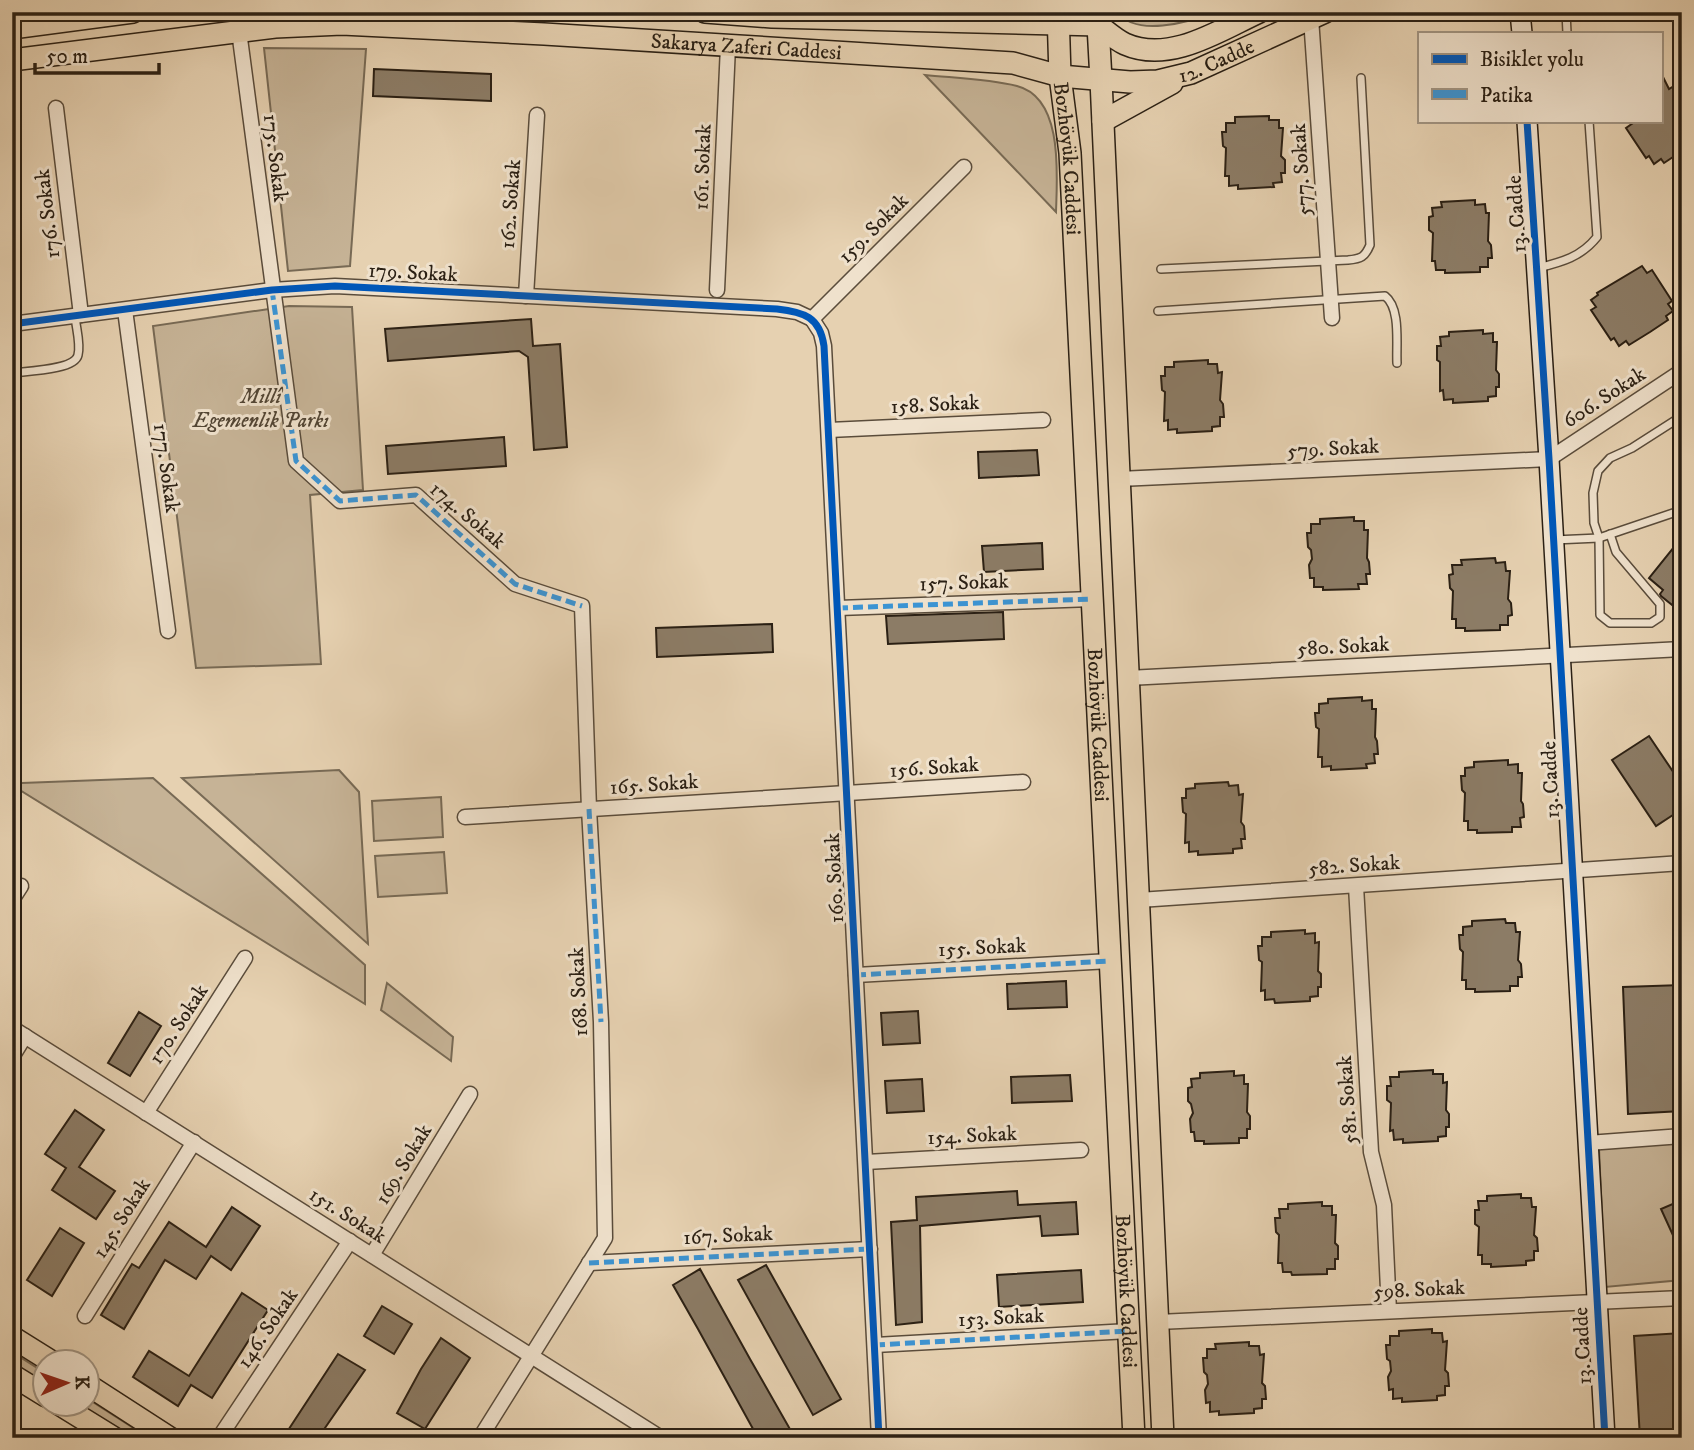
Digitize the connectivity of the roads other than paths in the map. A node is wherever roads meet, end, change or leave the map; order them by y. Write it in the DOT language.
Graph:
graph roads {
  1 [pos="133,12"];
  2 [pos="705,12"];
  3 [pos="1259,12"];
  4 [pos="1520,12"];
  5 [pos="1566,12"];
  6 [pos="1318,15"];
  7 [pos="996,18"];
  8 [pos="1058,19"];
  9 [pos="1096,19"];
  10 [pos="12,28"];
  11 [pos="239,31"];
  12 [pos="1522,32"];
  13 [pos="1567,32"];
  14 [pos="728,46"];
  15 [pos="12,60"];
  16 [pos="1191,73"];
  17 [pos="1060,76"];
  18 [pos="1361,78"];
  19 [pos="1101,80"];
  20 [pos="56,108"];
  21 [pos="537,114"];
  22 [pos="1103,121"];
  23 [pos="1527,122"];
  24 [pos="1589,122"];
  25 [pos="964,167"];
  26 [pos="1328,262"];
  27 [pos="1537,268"];
  28 [pos="1161,269"];
  29 [pos="272,290"];
  30 [pos="717,290"];
  31 [pos="526,296"];
  32 [pos="1331,300"];
  33 [pos="125,310"];
  34 [pos="1158,311"];
  35 [pos="78,316"];
  36 [pos="1332,318"];
  37 [pos="812,319"];
  38 [pos="12,324"];
  39 [pos="1397,363"];
  40 [pos="1682,371"];
  41 [pos="12,373"];
  42 [pos="1682,416"];
  43 [pos="1042,419"];
  44 [pos="829,430"];
  45 [pos="1549,459"];
  46 [pos="1119,479"];
  47 [pos="1682,510"];
  48 [pos="1610,534"];
  49 [pos="1599,538"];
  50 [pos="1554,540"];
  51 [pos="1092,599"];
  52 [pos="582,606"];
  53 [pos="838,608"];
  54 [pos="168,631"];
  55 [pos="1682,649"];
  56 [pos="1560,655"];
  57 [pos="1128,678"];
  58 [pos="1023,782"];
  59 [pos="847,793"];
  60 [pos="589,809"];
  61 [pos="464,817"];
  62 [pos="1682,863"];
  63 [pos="1572,872"];
  64 [pos="21,886"];
  65 [pos="1356,886"];
  66 [pos="12,900"];
  67 [pos="1139,900"];
  68 [pos="245,958"];
  69 [pos="1110,961"];
  70 [pos="856,975"];
  71 [pos="12,1028"];
  72 [pos="25,1036"];
  73 [pos="12,1057"];
  74 [pos="470,1094"];
  75 [pos="146,1113"];
  76 [pos="1682,1136"];
  77 [pos="194,1142"];
  78 [pos="1588,1143"];
  79 [pos="1081,1150"];
  80 [pos="866,1162"];
  81 [pos="350,1241"];
  82 [pos="870,1249"];
  83 [pos="372,1255"];
  84 [pos="589,1263"];
  85 [pos="1682,1298"];
  86 [pos="1597,1301"];
  87 [pos="1389,1311"];
  88 [pos="85,1316"];
  89 [pos="1158,1322"];
  90 [pos="1129,1331"];
  91 [pos="12,1337"];
  92 [pos="875,1345"];
  93 [pos="32,1350"];
  94 [pos="532,1356"];
  95 [pos="12,1375"];
  96 [pos="32,1387"];
  97 [pos="102,1394"];
  98 [pos="81,1418"];
  99 [pos="114,1438"];
  100 [pos="170,1438"];
  101 [pos="219,1438"];
  102 [pos="480,1438"];
  103 [pos="661,1438"];
  104 [pos="879,1438"];
  105 [pos="1134,1438"];
  106 [pos="1163,1438"];
  107 [pos="1605,1438"];
  1 -- 10 [label="main road"];
  2 -- 7 [label="main road, Sakarya Zaferi Caddesi"];
  3 -- 9 [label="main road, 12. Cadde"];
  4 -- 12 [label="street"];
  5 -- 13 [label="lane"];
  6 -- 16 [label="main road, 12. Cadde"];
  6 -- 26 [label="street, 577. Sokak"];
  7 -- 8 [label="main road, Sakarya Zaferi Caddesi"];
  8 -- 9 [label="main road, Sakarya Zaferi Caddesi"];
  8 -- 17 [label="main road, Bozhöyük Caddesi"];
  9 -- 19 [label="main road, Bozhöyük Caddesi"];
  11 -- 14 [label="main road, Sakarya Zaferi Caddesi"];
  11 -- 15 [label="main road, Sakarya Zaferi Caddesi"];
  11 -- 29 [label="street, 175. Sokak"];
  14 -- 17 [label="main road, Sakarya Zaferi Caddesi"];
  14 -- 30 [label="street, 161. Sokak"];
  16 -- 19 [label="main road, 12. Cadde"];
  16 -- 22 [label="main road"];
  17 -- 19 [label="main road, Sakarya Zaferi Caddesi"];
  17 -- 51 [label="main road, Bozhöyük Caddesi"];
  18 -- 26 [label="lane"];
  19 -- 22 [label="main road, Bozhöyük Caddesi"];
  20 -- 35 [label="street, 176. Sokak"];
  21 -- 31 [label="street, 162. Sokak"];
  22 -- 46 [label="main road, Bozhöyük Caddesi"];
  23 -- 27 [label="street, 13. Cadde"];
  24 -- 27 [label="lane"];
  25 -- 37 [label="street, 159. Sokak"];
  26 -- 28 [label="lane"];
  26 -- 32 [label="street, 577. Sokak"];
  27 -- 45 [label="street, 13. Cadde"];
  29 -- 31 [label="street, 179. Sokak"];
  29 -- 33 [label="street, 179. Sokak"];
  29 -- 52 [label="street, 174. Sokak"];
  31 -- 37 [label="street, 179. Sokak"];
  32 -- 34 [label="lane"];
  32 -- 36 [label="street, 577. Sokak"];
  32 -- 39 [label="lane"];
  33 -- 35 [label="street, 179. Sokak"];
  33 -- 54 [label="street, 177. Sokak"];
  35 -- 38 [label="street, 179. Sokak"];
  35 -- 41 [label="lane"];
  37 -- 44 [label="street, 160. Sokak"];
  40 -- 45 [label="street, 606. Sokak"];
  42 -- 49 [label="lane"];
  43 -- 44 [label="street, 158. Sokak"];
  44 -- 53 [label="street, 160. Sokak"];
  45 -- 46 [label="street, 579. Sokak"];
  45 -- 50 [label="street, 13. Cadde"];
  46 -- 57 [label="main road, Bozhöyük Caddesi"];
  47 -- 48 [label="lane"];
  48 -- 49 [label="lane"];
  48 -- 49 [label="lane"];
  49 -- 50 [label="lane"];
  50 -- 56 [label="street, 13. Cadde"];
  51 -- 53 [label="street, 157. Sokak"];
  51 -- 69 [label="main road, Bozhöyük Caddesi"];
  52 -- 60 [label="street, 168. Sokak"];
  53 -- 59 [label="street, 160. Sokak"];
  55 -- 56 [label="street, 580. Sokak"];
  56 -- 57 [label="street, 580. Sokak"];
  56 -- 63 [label="street, 13. Cadde"];
  57 -- 67 [label="main road, Bozhöyük Caddesi"];
  58 -- 59 [label="street, 156. Sokak"];
  59 -- 60 [label="street, 165. Sokak"];
  59 -- 70 [label="street, 160. Sokak"];
  60 -- 61 [label="street, 165. Sokak"];
  60 -- 84 [label="street, 168. Sokak"];
  62 -- 63 [label="street, 582. Sokak"];
  63 -- 65 [label="street, 582. Sokak"];
  63 -- 78 [label="street, 13. Cadde"];
  64 -- 66 [label="street"];
  65 -- 67 [label="street, 582. Sokak"];
  65 -- 87 [label="street, 581. Sokak"];
  67 -- 89 [label="main road, Bozhöyük Caddesi"];
  68 -- 75 [label="street, 170. Sokak"];
  69 -- 70 [label="street, 155. Sokak"];
  69 -- 90 [label="main road, Bozhöyük Caddesi"];
  70 -- 80 [label="street, 160. Sokak"];
  71 -- 72 [label="street, 151. Sokak"];
  72 -- 73 [label="street"];
  72 -- 75 [label="street, 151. Sokak"];
  74 -- 83 [label="street, 169. Sokak"];
  75 -- 77 [label="street, 151. Sokak"];
  76 -- 78 [label="street"];
  77 -- 81 [label="street, 151. Sokak"];
  77 -- 88 [label="street, 145. Sokak"];
  78 -- 86 [label="street, 13. Cadde"];
  79 -- 80 [label="street, 154. Sokak"];
  80 -- 82 [label="street, 160. Sokak"];
  81 -- 83 [label="street, 151. Sokak"];
  81 -- 101 [label="street, 146. Sokak"];
  82 -- 84 [label="street, 167. Sokak"];
  82 -- 92 [label="street, 160. Sokak"];
  83 -- 94 [label="street, 151. Sokak"];
  84 -- 94 [label="street, 168. Sokak"];
  85 -- 86 [label="street, 598. Sokak"];
  86 -- 87 [label="street, 598. Sokak"];
  86 -- 107 [label="street, 13. Cadde"];
  87 -- 89 [label="street, 598. Sokak"];
  89 -- 106 [label="main road, Bozhöyük Caddesi"];
  90 -- 92 [label="street, 153. Sokak"];
  90 -- 105 [label="main road, Bozhöyük Caddesi"];
  91 -- 93 [label="main road"];
  92 -- 104 [label="street, 160. Sokak"];
  94 -- 102 [label="street, 168. Sokak"];
  94 -- 103 [label="street, 151. Sokak"];
  95 -- 96 [label="main road"];
  97 -- 100 [label="main road"];
  98 -- 99 [label="main road"];
}
